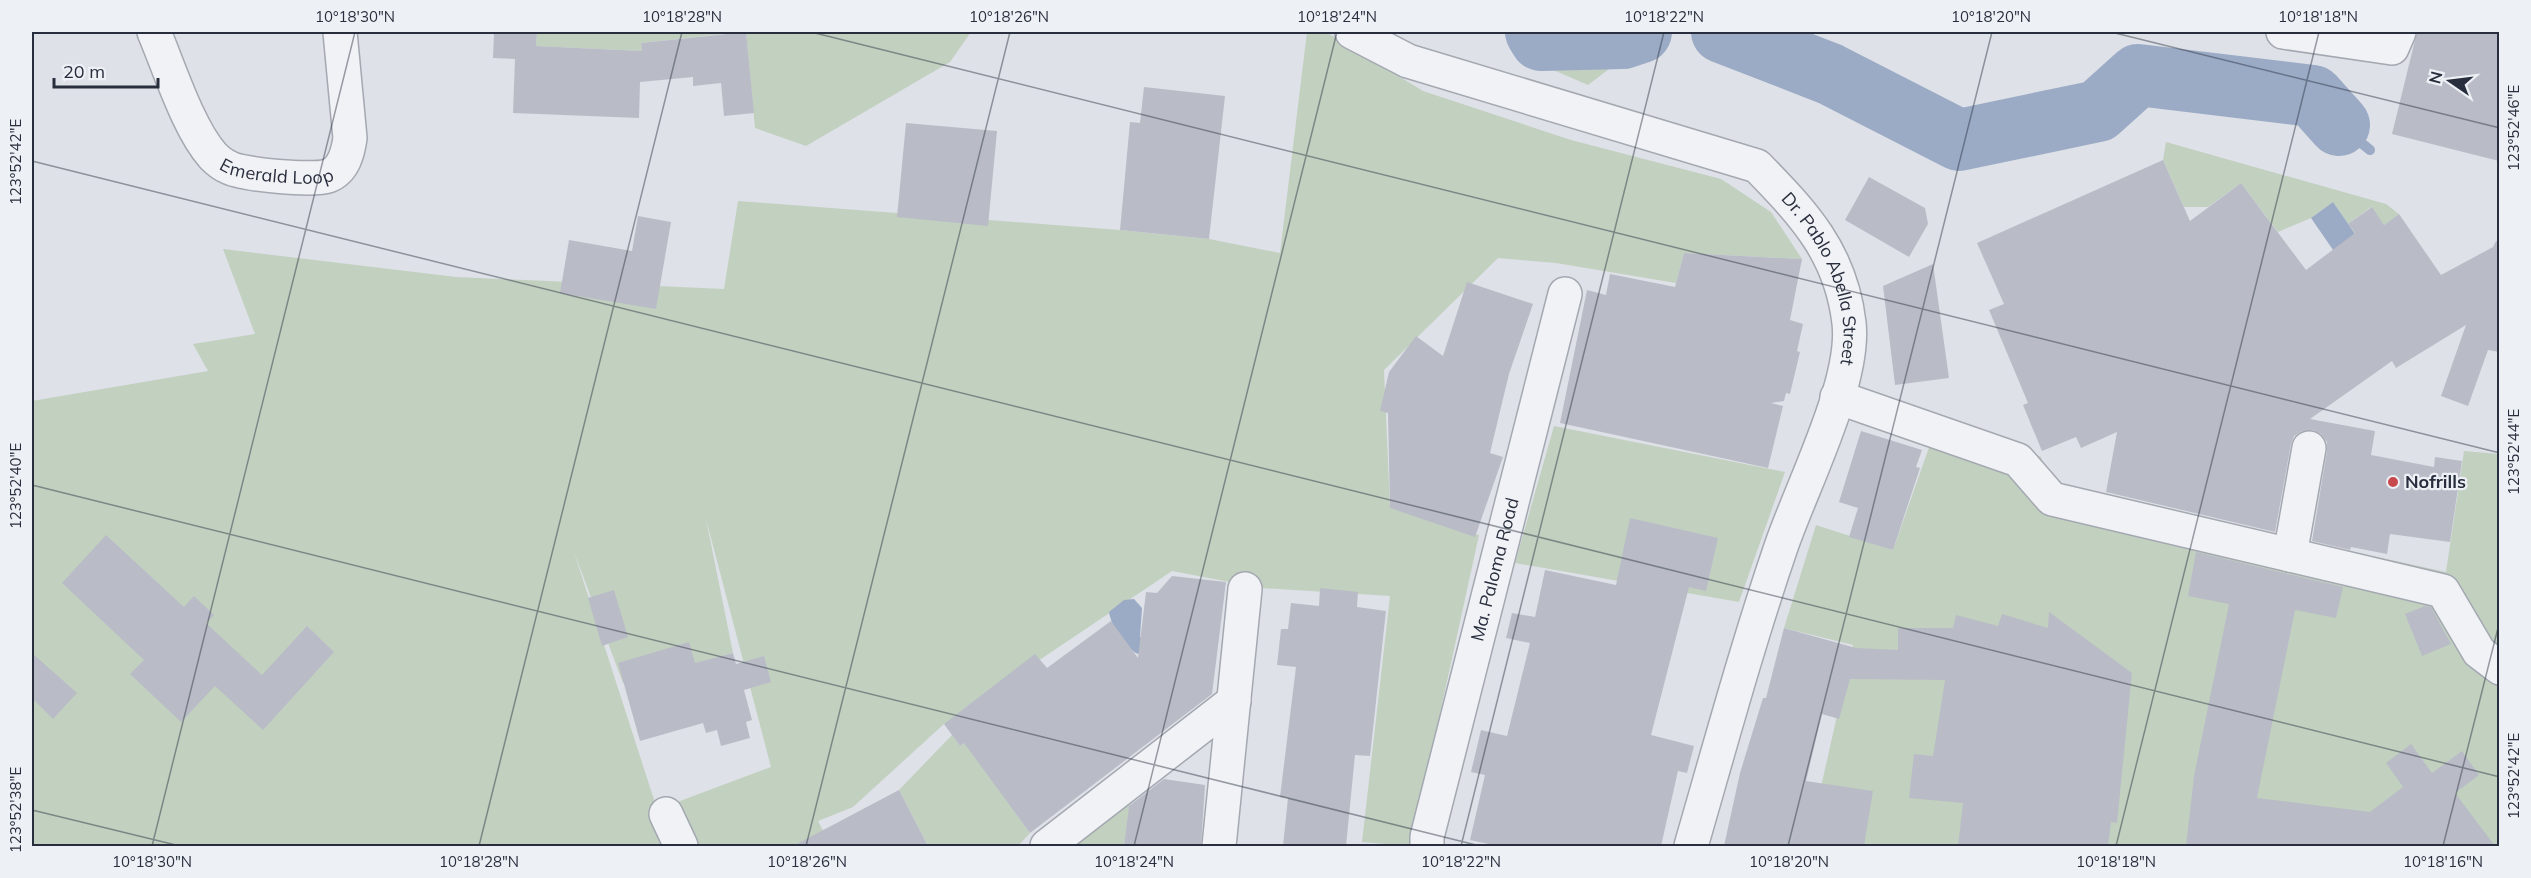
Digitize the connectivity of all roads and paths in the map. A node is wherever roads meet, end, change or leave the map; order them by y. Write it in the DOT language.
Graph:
graph roads {
  1 [pos="154,32"];
  2 [pos="340,32"];
  3 [pos="1352,32"];
  4 [pos="2283,32"];
  5 [pos="2399,32"];
  6 [pos="1565,294"];
  7 [pos="1837,397"];
  8 [pos="2309,448"];
  9 [pos="2290,555"];
  10 [pos="1245,589"];
  11 [pos="2499,668"];
  12 [pos="1234,700"];
  13 [pos="666,814"];
  14 [pos="681,846"];
  15 [pos="1047,846"];
  16 [pos="1219,846"];
  17 [pos="1427,846"];
  18 [pos="1691,846"];
  1 -- 2 [label="street, Emerald Loop"];
  3 -- 7 [label="street, Dr. Pablo Abella Street"];
  4 -- 5 [label="street"];
  6 -- 17 [label="street, Ma. Paloma Road"];
  7 -- 9 [label="street"];
  7 -- 18 [label="street, Dr. Pablo Abella Street"];
  8 -- 9 [label="street"];
  9 -- 11 [label="street"];
  10 -- 12 [label="street"];
  12 -- 15 [label="street"];
  12 -- 16 [label="street"];
  13 -- 14 [label="street"];
}
